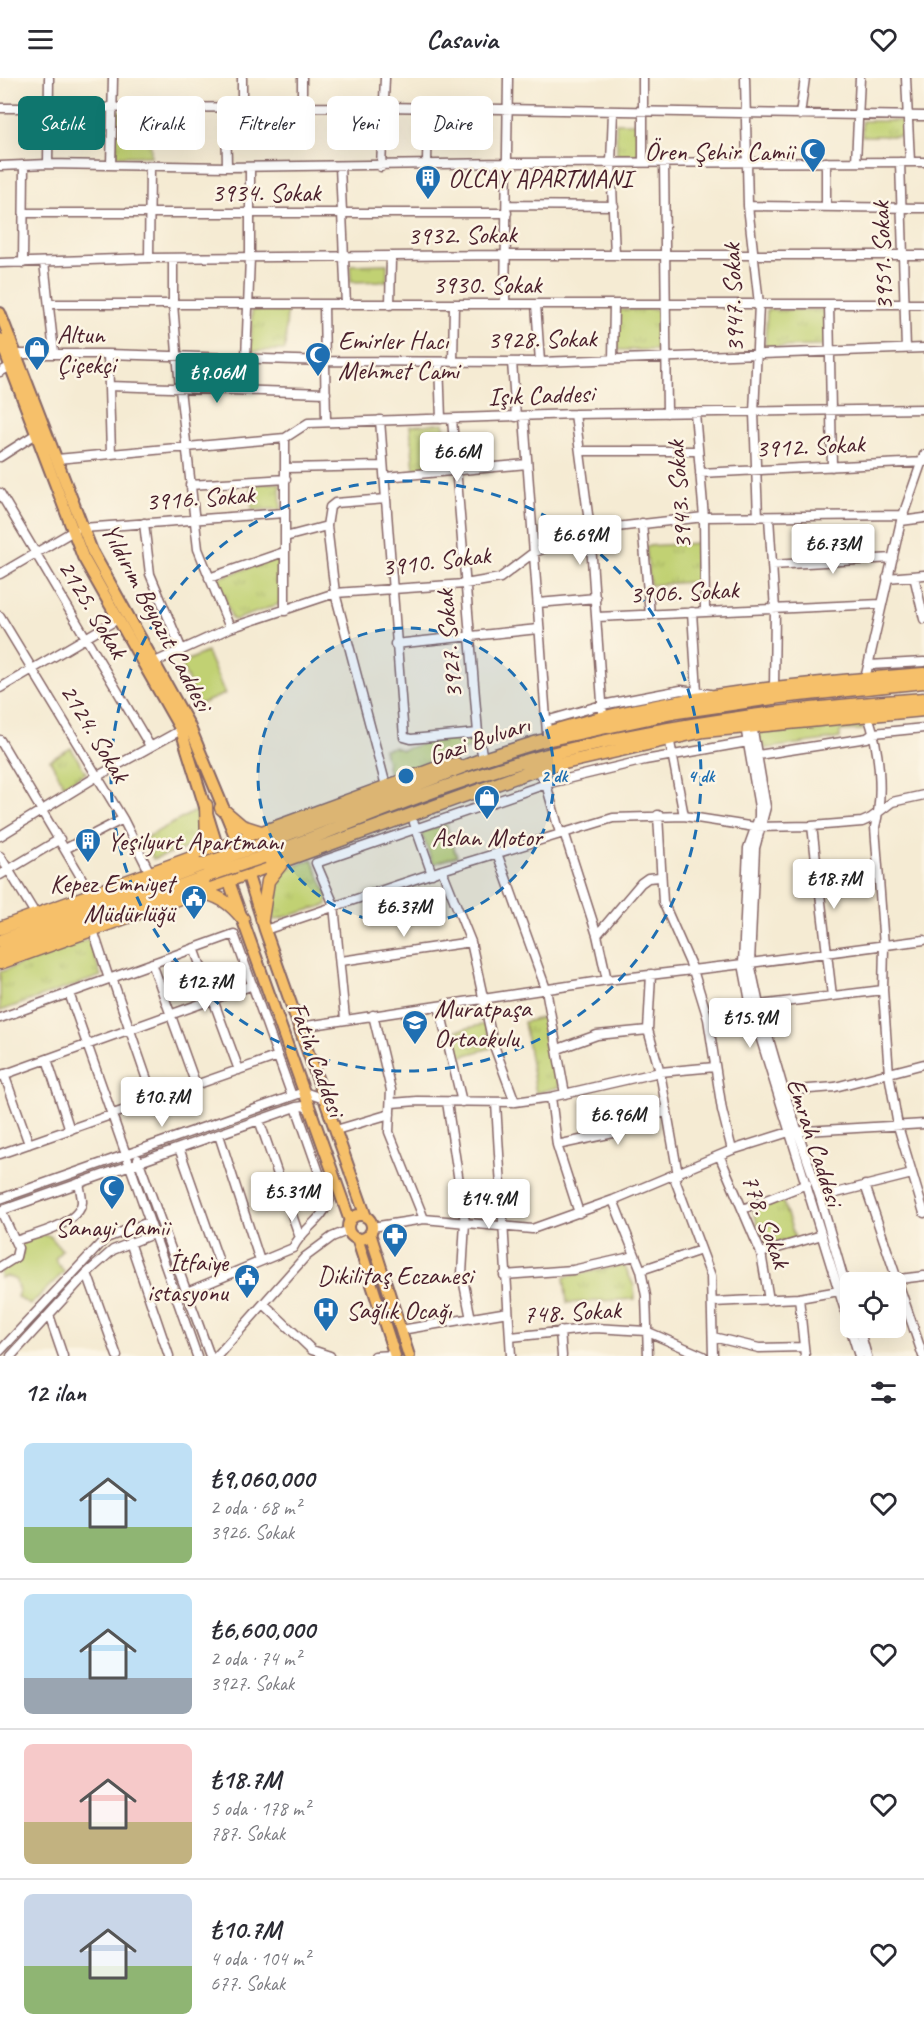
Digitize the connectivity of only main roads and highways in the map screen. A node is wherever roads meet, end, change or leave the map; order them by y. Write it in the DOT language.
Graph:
graph roads {
  1 [pos="0,313"];
  2 [pos="0,339"];
  3 [pos="79,529"];
  4 [pos="924,674"];
  5 [pos="924,682"];
  6 [pos="924,699"];
  7 [pos="924,710"];
  8 [pos="514,750"];
  9 [pos="483,759"];
  10 [pos="503,768"];
  11 [pos="206,805"];
  12 [pos="221,808"];
  13 [pos="413,821"];
  14 [pos="237,840"];
  15 [pos="216,845"];
  16 [pos="262,845"];
  17 [pos="188,858"];
  18 [pos="284,862"];
  19 [pos="204,871"];
  20 [pos="248,874"];
  21 [pos="228,880"];
  22 [pos="197,892"];
  23 [pos="243,919"];
  24 [pos="263,925"];
  25 [pos="0,928"];
  26 [pos="0,940"];
  27 [pos="0,953"];
  28 [pos="0,963"];
  29 [pos="370,1225"];
  30 [pos="352,1230"];
  31 [pos="395,1356"];
  32 [pos="409,1356"];
  1 -- 3 [label="main road, Yıldırım Beyazıt Caddesi"];
  2 -- 3 [label="main road, Yıldırım Beyazıt Caddesi"];
  3 -- 11 [label="main road, Yıldırım Beyazıt Caddesi"];
  3 -- 12 [label="main road, Yıldırım Beyazıt Caddesi"];
  4 -- 8 [label="highway"];
  5 -- 8 [label="highway, Gazi Bulvarı"];
  6 -- 10 [label="highway, Gazi Bulvarı"];
  7 -- 13 [label="highway"];
  8 -- 9 [label="highway, Gazi Bulvarı"];
  9 -- 16 [label="highway, Gazi Bulvarı"];
  9 -- 16 [label="highway"];
  10 -- 13 [label="highway"];
  10 -- 16 [label="highway, Gazi Bulvarı"];
  11 -- 15 [label="main road, Yıldırım Beyazıt Caddesi"];
  11 -- 17 [label="highway"];
  12 -- 14 [label="main road, Yıldırım Beyazıt Caddesi"];
  12 -- 16 [label="highway"];
  13 -- 18 [label="highway"];
  14 -- 15 [label="highway"];
  14 -- 16 [label="highway"];
  14 -- 20 [label="main road, Fatih Caddesi"];
  15 -- 17 [label="highway"];
  15 -- 21 [label="main road, Fatih Caddesi"];
  16 -- 19 [label="highway, Gazi Bulvarı, bridge"];
  17 -- 25 [label="highway"];
  18 -- 20 [label="highway"];
  18 -- 24 [label="highway"];
  19 -- 26 [label="highway, Gazi Bulvarı"];
  19 -- 27 [label="highway, Gazi Bulvarı"];
  20 -- 21 [label="highway"];
  20 -- 24 [label="main road, Fatih Caddesi"];
  21 -- 22 [label="highway"];
  21 -- 23 [label="main road, Fatih Caddesi"];
  22 -- 23 [label="highway"];
  22 -- 28 [label="highway"];
  23 -- 30 [label="main road, Fatih Caddesi"];
  24 -- 29 [label="main road, Fatih Caddesi"];
  29 -- 30 [label="main road"];
  29 -- 30 [label="main road"];
  29 -- 32 [label="main road, Fatih Caddesi"];
  30 -- 31 [label="main road, Fatih Caddesi"];
}
